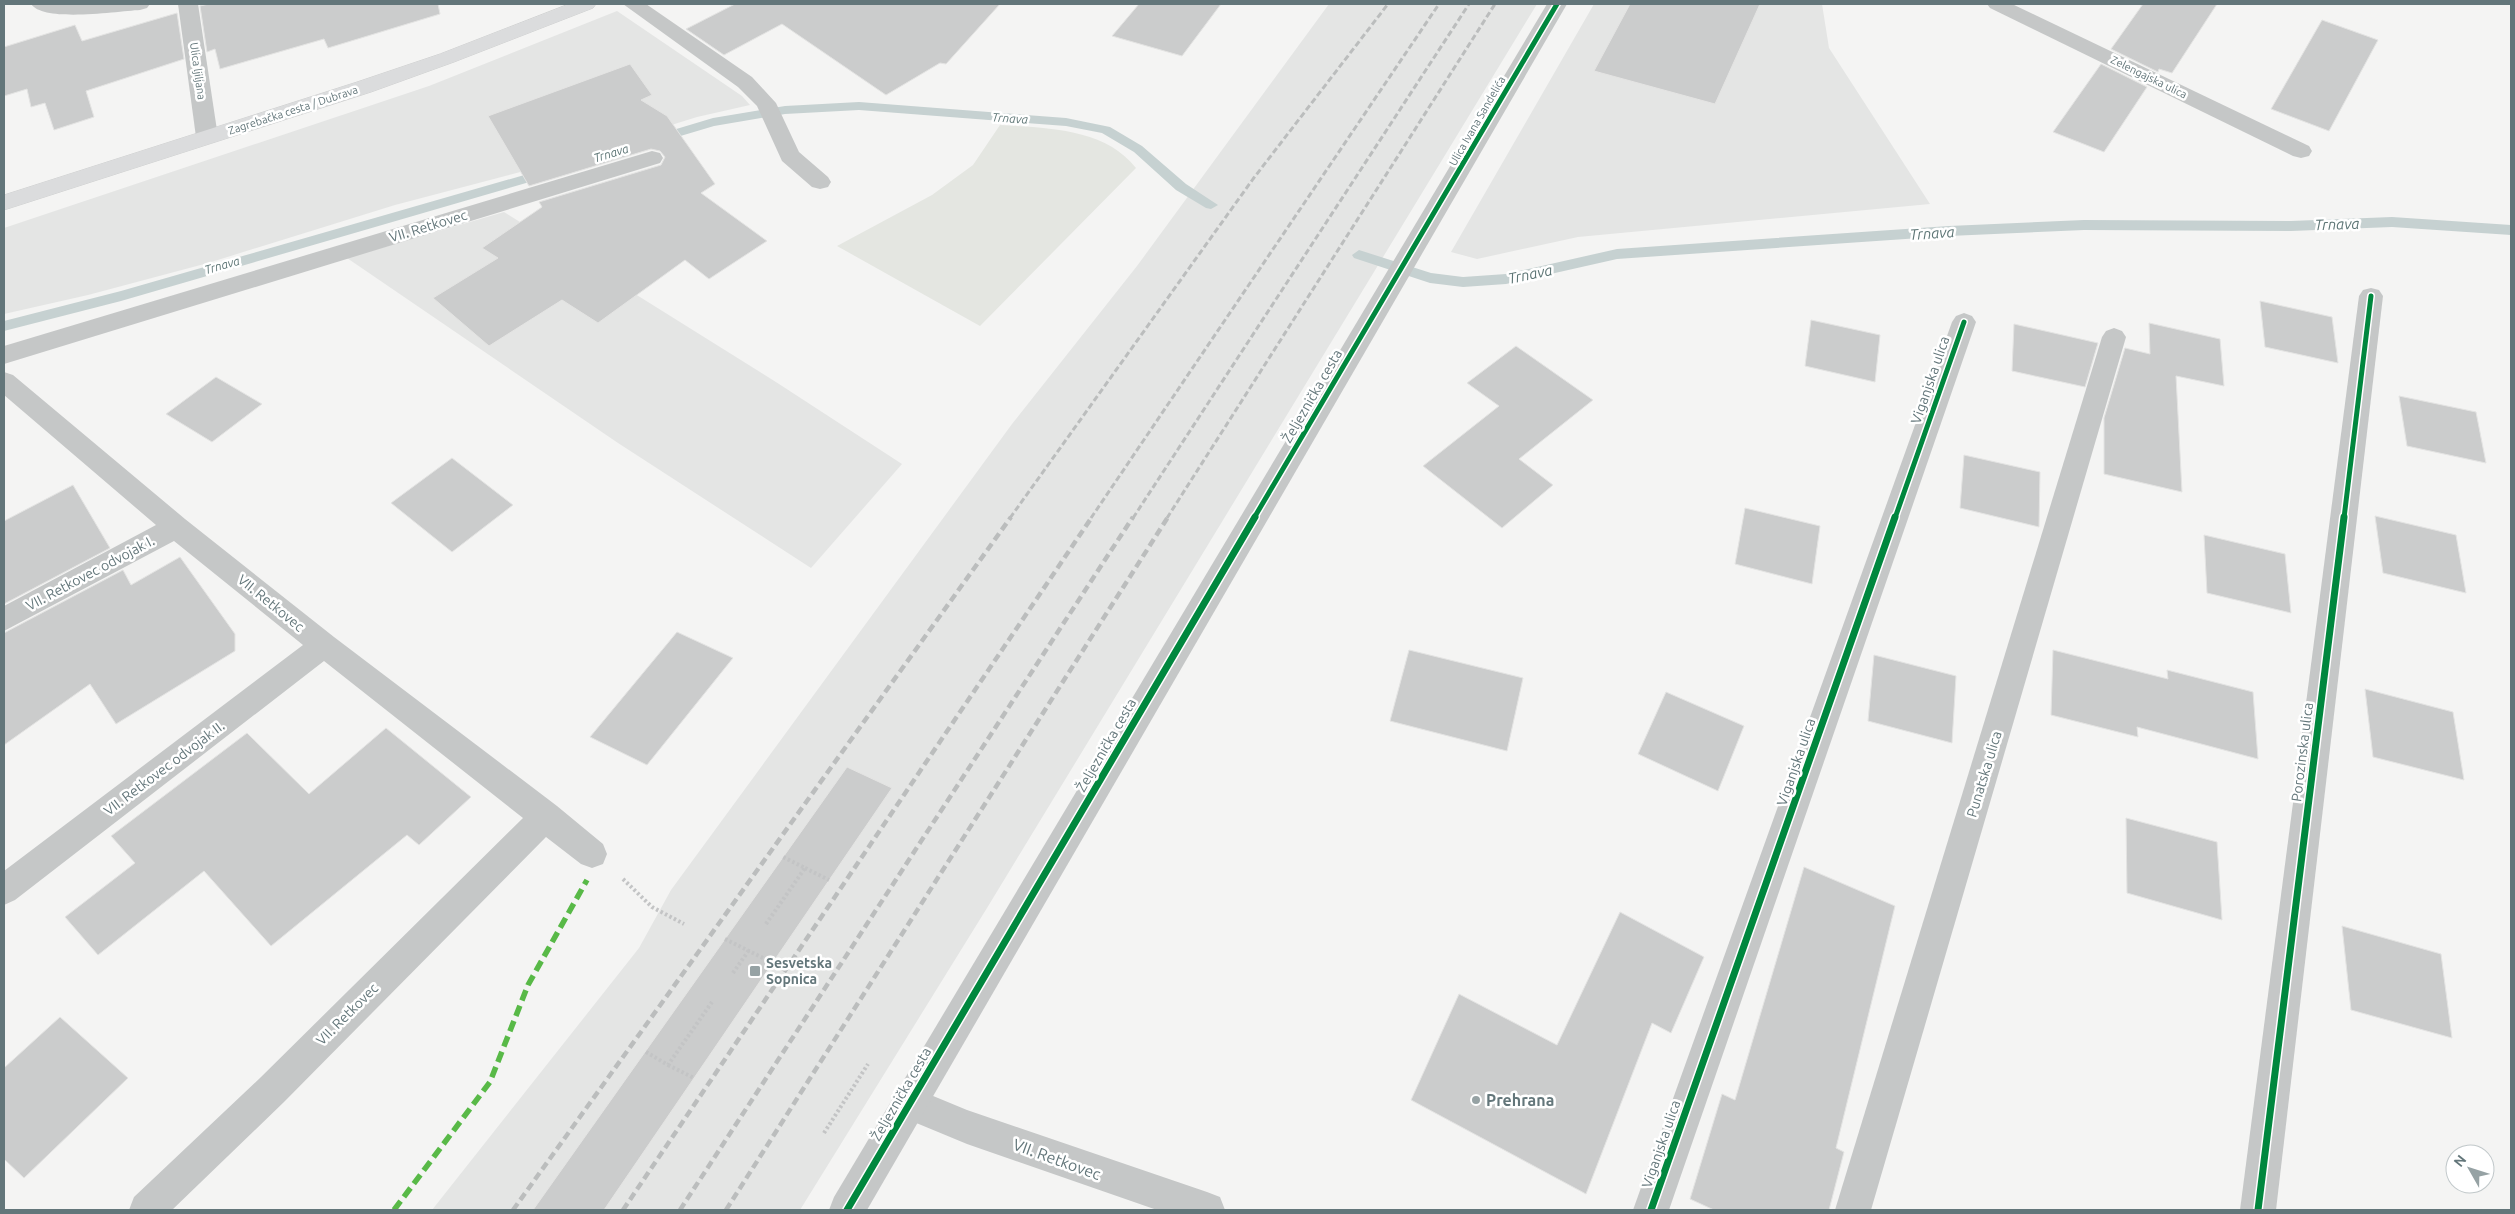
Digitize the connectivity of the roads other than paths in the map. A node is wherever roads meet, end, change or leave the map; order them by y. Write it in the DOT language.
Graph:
graph roads {
  1 [pos="41,4"];
  2 [pos="140,4"];
  3 [pos="188,4"];
  4 [pos="633,4"];
  5 [pos="1557,4"];
  6 [pos="1997,4"];
  7 [pos="582,5"];
  8 [pos="208,137"];
  9 [pos="2301,151"];
  10 [pos="652,158"];
  11 [pos="820,182"];
  12 [pos="4,204"];
  13 [pos="1388,292"];
  14 [pos="2372,296"];
  15 [pos="1964,322"];
  16 [pos="2114,337"];
  17 [pos="4,355"];
  18 [pos="4,381"];
  19 [pos="176,527"];
  20 [pos="4,619"];
  21 [pos="324,646"];
  22 [pos="546,816"];
  23 [pos="592,854"];
  24 [pos="4,890"];
  25 [pos="909,1103"];
  26 [pos="147,1210"];
  27 [pos="847,1210"];
  28 [pos="1207,1210"];
  29 [pos="1651,1210"];
  30 [pos="1853,1210"];
  31 [pos="2258,1210"];
  1 -- 2 [label="street"];
  3 -- 8 [label="street, Ulica ljiljana"];
  4 -- 11 [label="street"];
  5 -- 13 [label="street, Ulica Ivana Sandelića"];
  6 -- 9 [label="street, Zelengajska ulica"];
  7 -- 8 [label="main road, Zagrebačka cesta / Dubrava"];
  8 -- 12 [label="main road, Zagrebačka cesta / Dubrava"];
  10 -- 17 [label="street, VII. Retkovec"];
  13 -- 25 [label="street, Željeznička cesta"];
  14 -- 31 [label="street, Porozinska ulica"];
  15 -- 29 [label="street, Viganjska ulica"];
  16 -- 30 [label="street, Punatska ulica"];
  18 -- 19 [label="street, VII. Retkovec"];
  19 -- 20 [label="street, VII. Retkovec odvojak I."];
  19 -- 21 [label="street, VII. Retkovec"];
  21 -- 22 [label="street, VII. Retkovec"];
  21 -- 24 [label="street, VII. Retkovec odvojak II."];
  22 -- 23 [label="street, VII. Retkovec"];
  22 -- 26 [label="street, VII. Retkovec"];
  25 -- 27 [label="street, Željeznička cesta"];
  25 -- 28 [label="street, VII. Retkovec"];
}
